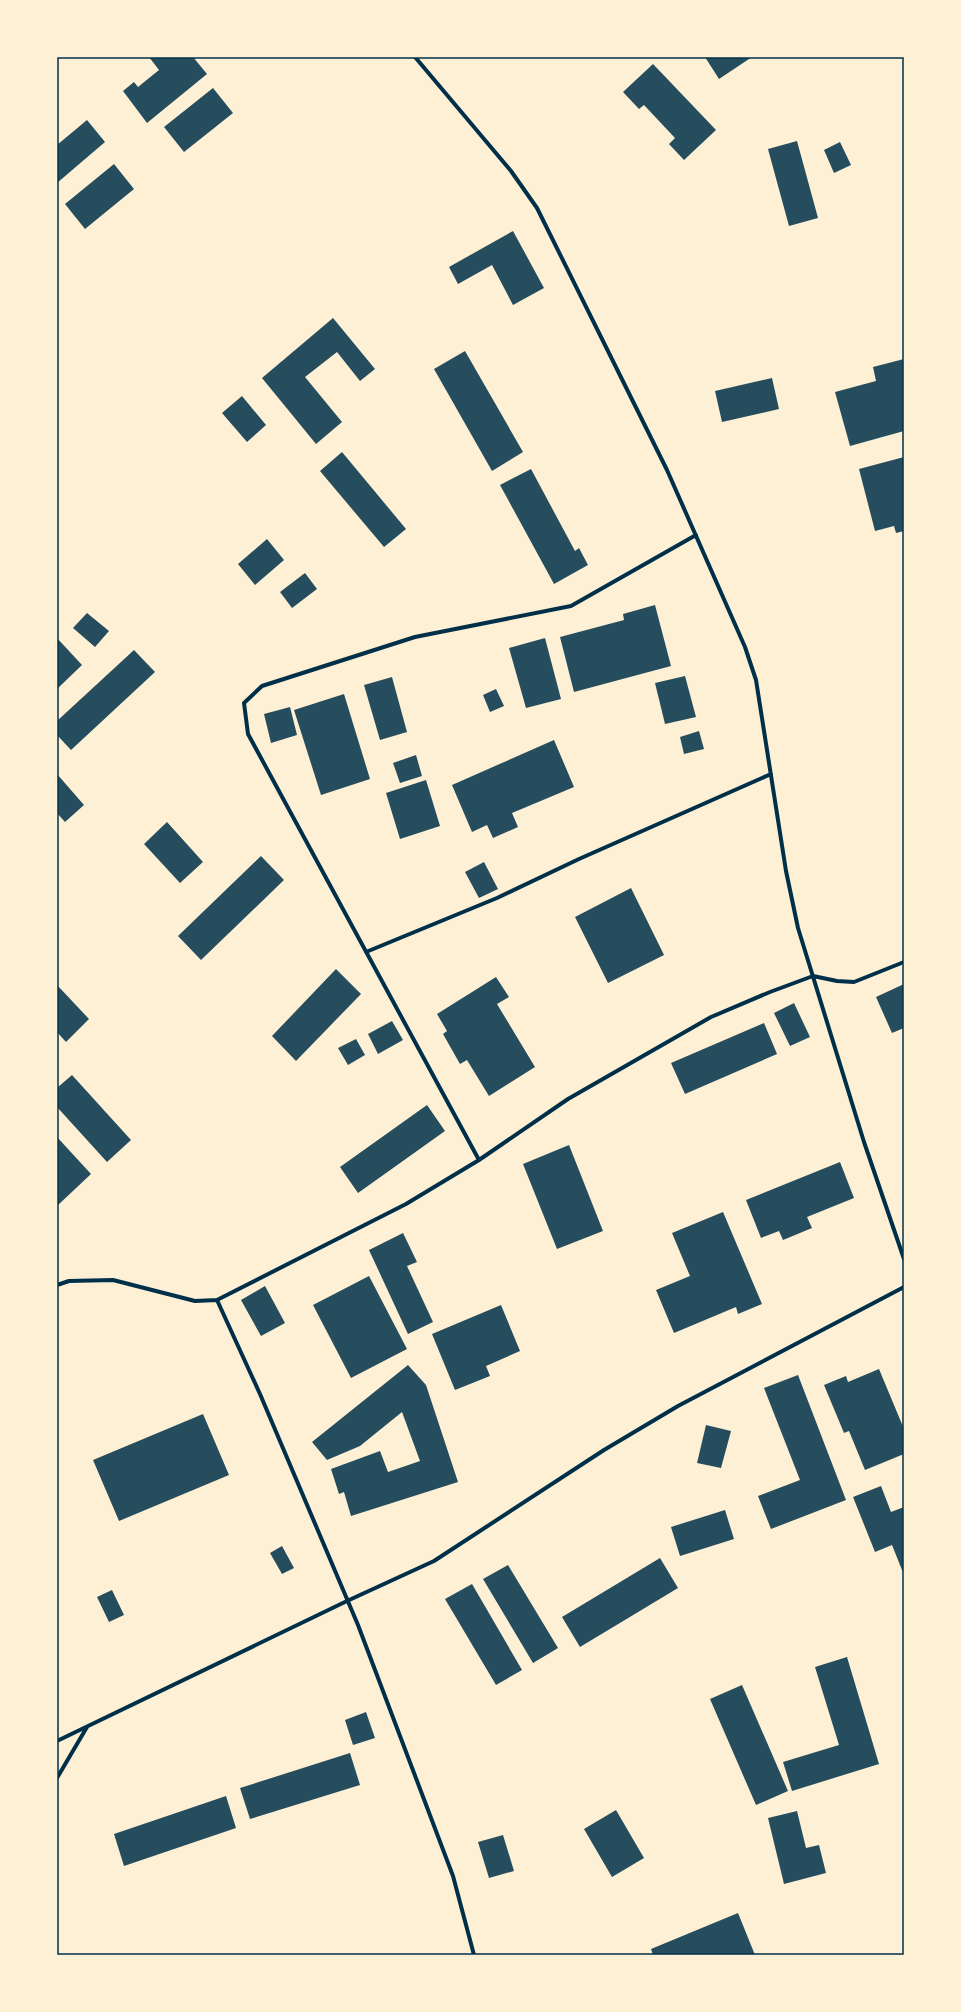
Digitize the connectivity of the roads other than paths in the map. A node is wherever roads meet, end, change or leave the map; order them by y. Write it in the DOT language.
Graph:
graph roads {
  1 [pos="415,57"];
  2 [pos="696,535"];
  3 [pos="771,774"];
  4 [pos="366,952"];
  5 [pos="904,962"];
  6 [pos="813,976"];
  7 [pos="479,1160"];
  8 [pos="904,1241"];
  9 [pos="899,1243"];
  10 [pos="904,1258"];
  11 [pos="57,1285"];
  12 [pos="904,1287"];
  13 [pos="217,1300"];
  14 [pos="347,1601"];
  15 [pos="87,1726"];
  16 [pos="57,1741"];
  17 [pos="57,1778"];
  18 [pos="474,1955"];
  1 -- 2 [label="street"];
  2 -- 3 [label="street"];
  2 -- 4 [label="street"];
  3 -- 4 [label="street"];
  3 -- 6 [label="street"];
  4 -- 7 [label="street"];
  5 -- 6 [label="street"];
  6 -- 7 [label="street"];
  6 -- 9 [label="street"];
  7 -- 13 [label="street"];
  8 -- 9 [label="street"];
  9 -- 10 [label="street"];
  11 -- 13 [label="street"];
  12 -- 14 [label="street"];
  13 -- 14 [label="street"];
  14 -- 15 [label="street"];
  14 -- 18 [label="street"];
  15 -- 16 [label="street"];
  15 -- 17 [label="street"];
}
